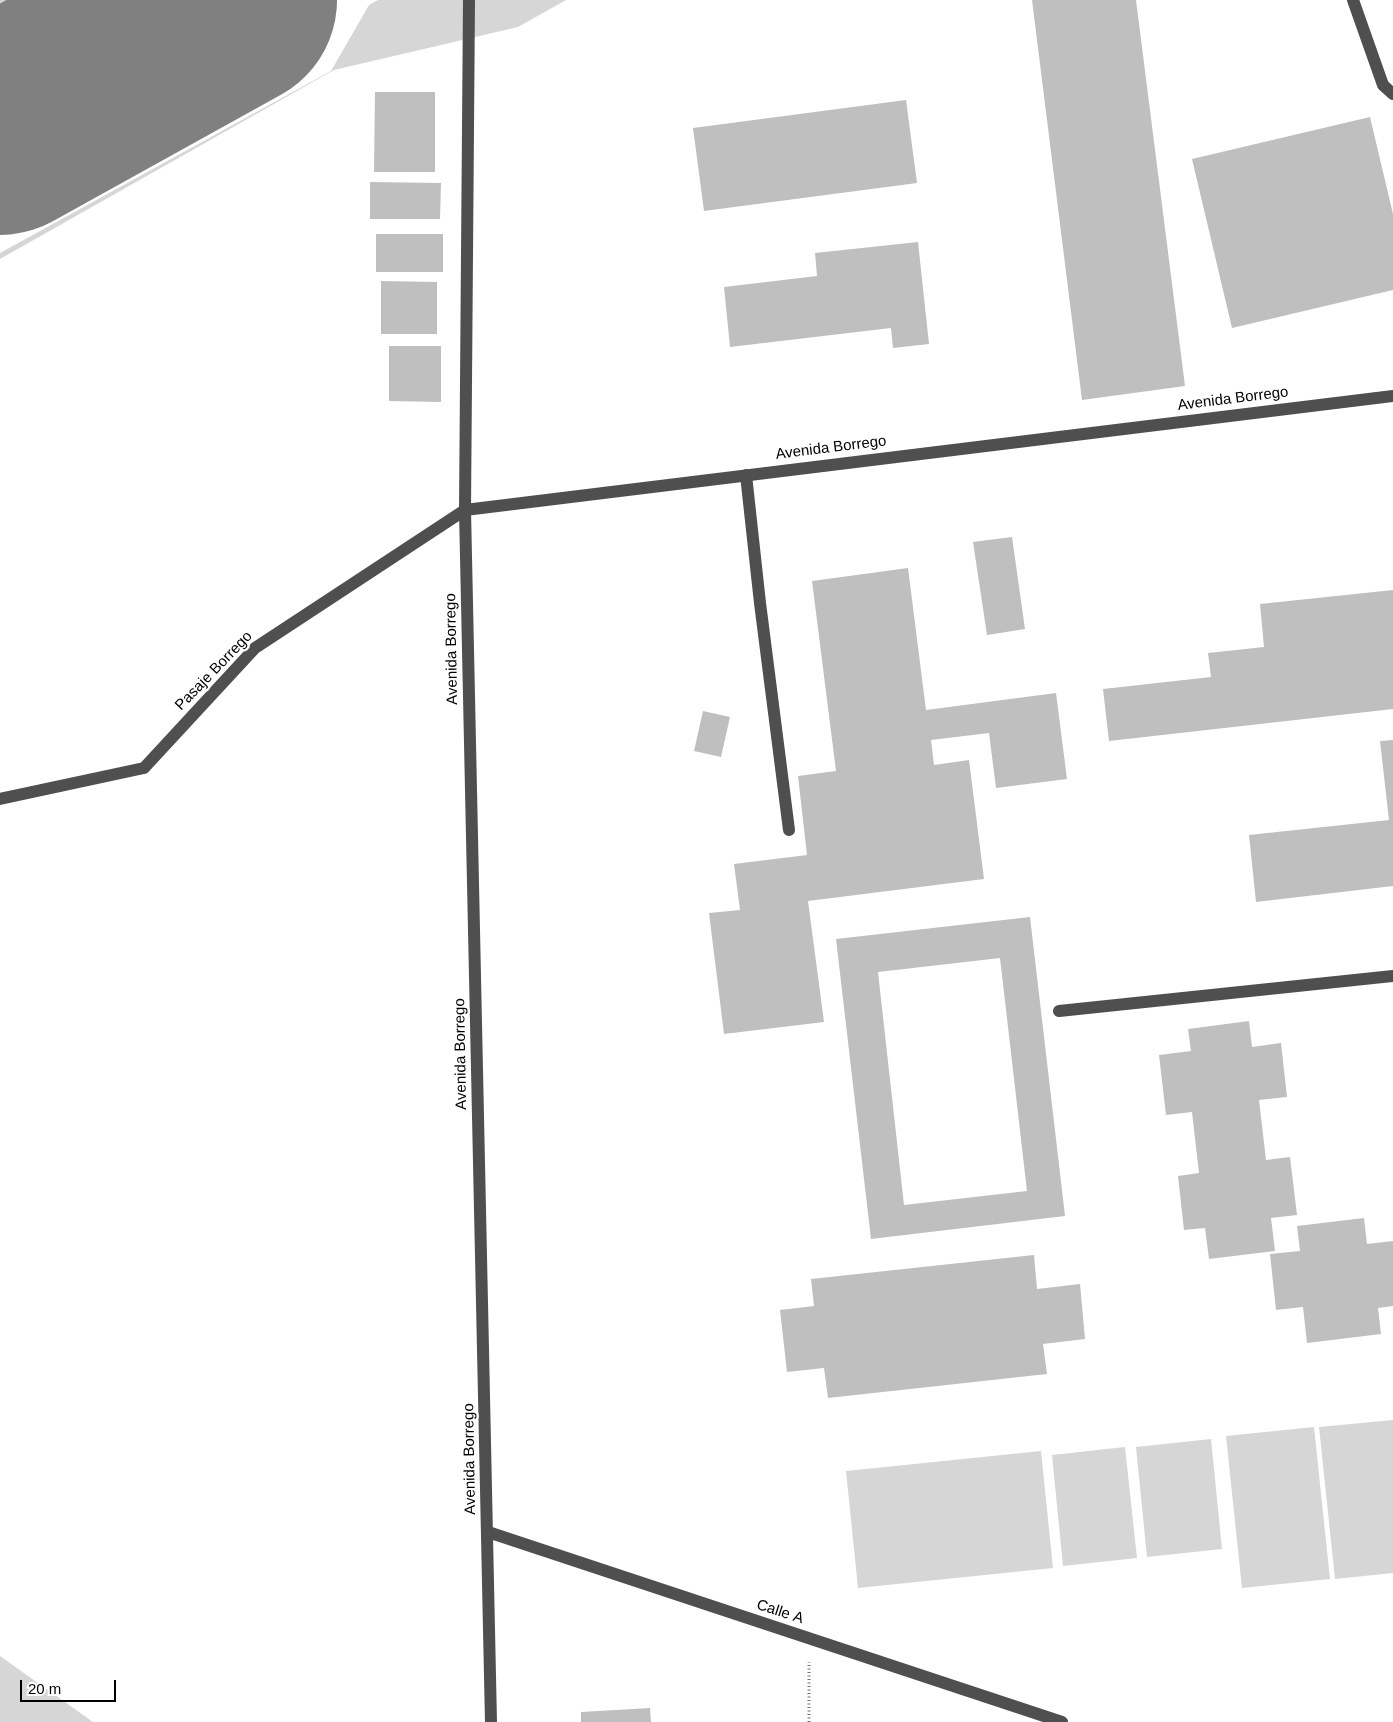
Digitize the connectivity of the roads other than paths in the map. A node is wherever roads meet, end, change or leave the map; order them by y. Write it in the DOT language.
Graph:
graph roads {
  1 [pos="469,0"];
  2 [pos="1353,0"];
  3 [pos="1393,94"];
  4 [pos="1393,396"];
  5 [pos="746,475"];
  6 [pos="465,510"];
  7 [pos="0,799"];
  8 [pos="789,830"];
  9 [pos="1393,976"];
  10 [pos="1059,1011"];
  11 [pos="488,1532"];
  12 [pos="492,1722"];
  13 [pos="1062,1722"];
  1 -- 6 [label="street"];
  2 -- 3 [label="street"];
  4 -- 5 [label="street, Avenida Borrego"];
  5 -- 6 [label="street, Avenida Borrego"];
  5 -- 8 [label="street"];
  6 -- 7 [label="street, Pasaje Borrego"];
  6 -- 11 [label="street, Avenida Borrego"];
  9 -- 10 [label="street"];
  11 -- 12 [label="street, Avenida Borrego"];
  11 -- 13 [label="street, Calle A"];
}
